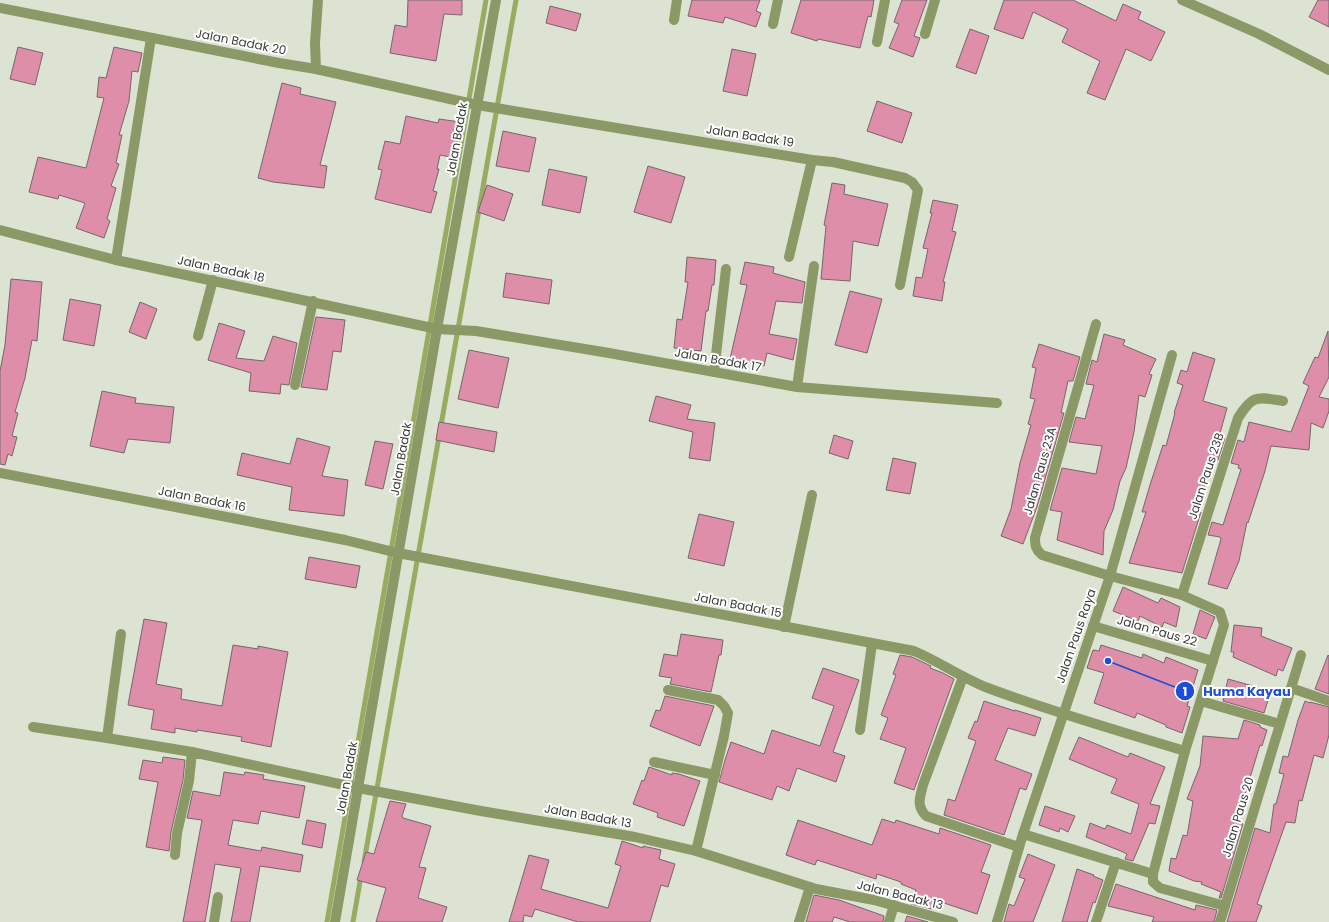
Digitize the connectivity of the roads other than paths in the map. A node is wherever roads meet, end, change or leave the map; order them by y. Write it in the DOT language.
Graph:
graph roads {
  1 [pos="318,0"];
  2 [pos="496,0"];
  3 [pos="677,0"];
  4 [pos="778,0"];
  5 [pos="885,0"];
  6 [pos="935,0"];
  7 [pos="1182,0"];
  8 [pos="0,8"];
  9 [pos="674,20"];
  10 [pos="773,24"];
  11 [pos="926,34"];
  12 [pos="150,38"];
  13 [pos="877,42"];
  14 [pos="316,69"];
  15 [pos="1329,70"];
  16 [pos="476,105"];
  17 [pos="812,160"];
  18 [pos="0,230"];
  19 [pos="789,257"];
  20 [pos="116,260"];
  21 [pos="814,266"];
  22 [pos="726,268"];
  23 [pos="213,280"];
  24 [pos="900,285"];
  25 [pos="313,301"];
  26 [pos="1096,324"];
  27 [pos="437,329"];
  28 [pos="198,336"];
  29 [pos="1172,355"];
  30 [pos="714,372"];
  31 [pos="295,385"];
  32 [pos="797,387"];
  33 [pos="1283,401"];
  34 [pos="997,403"];
  35 [pos="0,473"];
  36 [pos="812,495"];
  37 [pos="398,553"];
  38 [pos="1110,576"];
  39 [pos="1182,595"];
  40 [pos="1093,626"];
  41 [pos="784,627"];
  42 [pos="122,634"];
  43 [pos="872,644"];
  44 [pos="1301,655"];
  45 [pos="1213,661"];
  46 [pos="964,677"];
  47 [pos="1291,688"];
  48 [pos="668,690"];
  49 [pos="1201,701"];
  50 [pos="1329,701"];
  51 [pos="1063,714"];
  52 [pos="1280,724"];
  53 [pos="33,727"];
  54 [pos="860,730"];
  55 [pos="107,738"];
  56 [pos="1185,751"];
  57 [pos="192,752"];
  58 [pos="654,762"];
  59 [pos="715,776"];
  60 [pos="358,788"];
  61 [pos="1023,834"];
  62 [pos="1020,847"];
  63 [pos="696,852"];
  64 [pos="175,856"];
  65 [pos="1116,862"];
  66 [pos="1153,874"];
  67 [pos="813,888"];
  68 [pos="218,897"];
  69 [pos="894,905"];
  70 [pos="1225,906"];
  71 [pos="214,922"];
  72 [pos="334,922"];
  73 [pos="799,922"];
  74 [pos="889,922"];
  75 [pos="953,922"];
  76 [pos="997,922"];
  77 [pos="1096,922"];
  78 [pos="1220,922"];
  1 -- 14 [label="street"];
  2 -- 16 [label="street, Jalan Badak"];
  3 -- 9 [label="street"];
  4 -- 10 [label="street"];
  5 -- 13 [label="street"];
  6 -- 11 [label="street"];
  7 -- 15 [label="street"];
  8 -- 12 [label="street, Jalan Badak 20"];
  12 -- 14 [label="street, Jalan Badak 20"];
  12 -- 20 [label="street"];
  14 -- 16 [label="street, Jalan Badak 20"];
  16 -- 17 [label="street, Jalan Badak 19"];
  16 -- 27 [label="street, Jalan Badak"];
  17 -- 19 [label="street"];
  17 -- 24 [label="street, Jalan Badak 19"];
  18 -- 20 [label="street, Jalan Badak 18"];
  20 -- 23 [label="street, Jalan Badak 18"];
  21 -- 32 [label="street"];
  22 -- 30 [label="street"];
  23 -- 25 [label="street, Jalan Badak 18"];
  23 -- 28 [label="street"];
  25 -- 27 [label="street, Jalan Badak 18"];
  25 -- 31 [label="street"];
  26 -- 38 [label="street, Jalan Paus 23A"];
  27 -- 30 [label="street, Jalan Badak 17"];
  27 -- 37 [label="street, Jalan Badak"];
  29 -- 38 [label="street, Jalan Paus Raya"];
  30 -- 32 [label="street, Jalan Badak 17"];
  32 -- 34 [label="street, Jalan Badak 17"];
  33 -- 39 [label="street, Jalan Paus 23B"];
  35 -- 37 [label="street, Jalan Badak 16"];
  36 -- 41 [label="street"];
  37 -- 41 [label="street, Jalan Badak 15"];
  37 -- 60 [label="street, Jalan Badak"];
  38 -- 39 [label="street"];
  38 -- 40 [label="street, Jalan Paus Raya"];
  39 -- 45 [label="street"];
  40 -- 45 [label="street, Jalan Paus 22"];
  40 -- 51 [label="street, Jalan Paus Raya"];
  41 -- 43 [label="street, Jalan Badak 15"];
  42 -- 55 [label="street"];
  43 -- 46 [label="street, Jalan Badak 15"];
  43 -- 54 [label="street"];
  44 -- 47 [label="street, Jalan Paus 20"];
  45 -- 49 [label="street"];
  46 -- 51 [label="street, Jalan Badak 15"];
  46 -- 62 [label="street"];
  47 -- 50 [label="street"];
  47 -- 52 [label="street, Jalan Paus 20"];
  48 -- 59 [label="street"];
  49 -- 52 [label="street"];
  49 -- 56 [label="street"];
  51 -- 56 [label="street, Jalan Badak 15"];
  51 -- 61 [label="street, Jalan Paus Raya"];
  52 -- 70 [label="street, Jalan Paus 20"];
  53 -- 55 [label="street, Jalan Badak 13"];
  55 -- 57 [label="street, Jalan Badak 13"];
  56 -- 66 [label="street"];
  57 -- 60 [label="street, Jalan Badak 13"];
  57 -- 64 [label="street"];
  58 -- 59 [label="street"];
  59 -- 63 [label="street"];
  60 -- 63 [label="street, Jalan Badak 13"];
  60 -- 72 [label="street, Jalan Badak"];
  61 -- 62 [label="street, Jalan Paus Raya"];
  61 -- 65 [label="street"];
  62 -- 76 [label="street, Jalan Paus Raya"];
  63 -- 67 [label="street, Jalan Badak 13"];
  65 -- 66 [label="street"];
  65 -- 77 [label="street"];
  66 -- 70 [label="street"];
  67 -- 69 [label="street, Jalan Badak 13"];
  67 -- 73 [label="street"];
  68 -- 71 [label="street"];
  69 -- 74 [label="street"];
  69 -- 75 [label="street, Jalan Badak 13"];
  70 -- 78 [label="street, Jalan Paus 20"];
}
